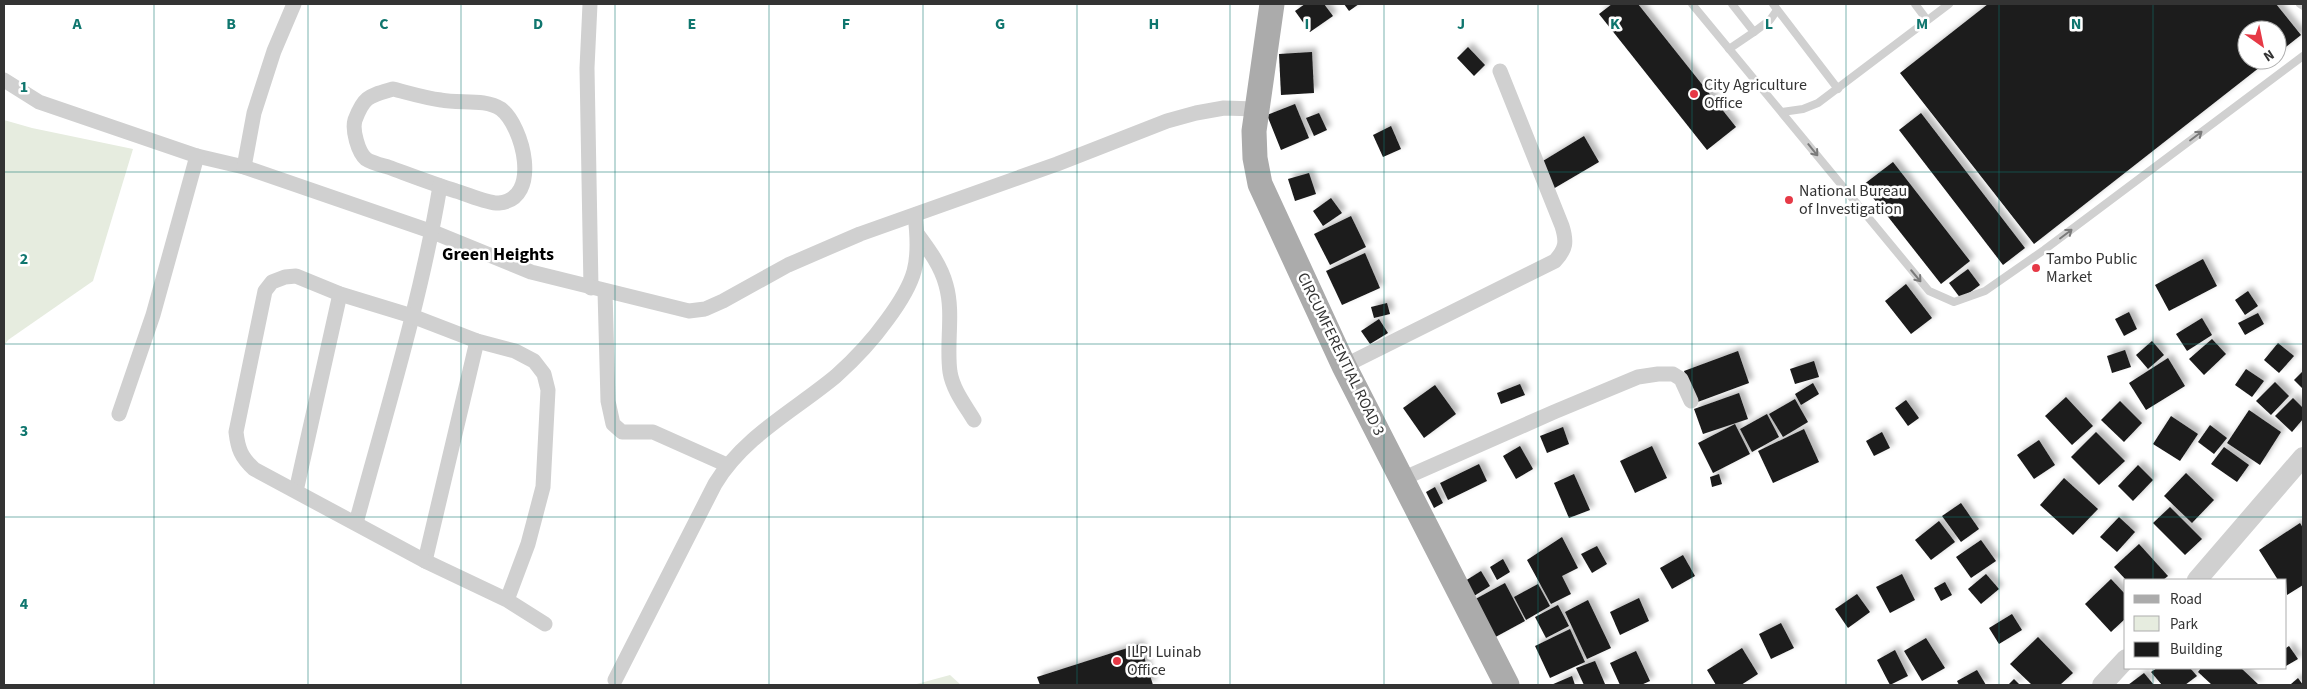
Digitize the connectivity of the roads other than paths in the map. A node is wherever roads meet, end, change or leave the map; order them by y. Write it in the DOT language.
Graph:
graph roads {
  1 [pos="294,4"];
  2 [pos="590,4"];
  3 [pos="1272,4"];
  4 [pos="1692,4"];
  5 [pos="1732,4"];
  6 [pos="1915,4"];
  7 [pos="1949,4"];
  8 [pos="2300,4"];
  9 [pos="2303,6"];
  10 [pos="1775,7"];
  11 [pos="1927,20"];
  12 [pos="1754,32"];
  13 [pos="1730,49"];
  14 [pos="2303,56"];
  15 [pos="1500,71"];
  16 [pos="4,80"];
  17 [pos="1838,89"];
  18 [pos="1256,110"];
  19 [pos="1782,112"];
  20 [pos="197,156"];
  21 [pos="244,168"];
  22 [pos="440,186"];
  23 [pos="915,215"];
  24 [pos="433,232"];
  25 [pos="918,233"];
  26 [pos="598,290"];
  27 [pos="340,294"];
  28 [pos="412,316"];
  29 [pos="477,341"];
  30 [pos="1344,366"];
  31 [pos="1691,401"];
  32 [pos="119,414"];
  33 [pos="974,420"];
  34 [pos="2303,457"];
  35 [pos="727,465"];
  36 [pos="1402,479"];
  37 [pos="296,491"];
  38 [pos="356,523"];
  39 [pos="425,561"];
  40 [pos="2198,579"];
  41 [pos="507,600"];
  42 [pos="545,624"];
  43 [pos="2124,661"];
  44 [pos="615,680"];
  45 [pos="1507,685"];
  46 [pos="2102,685"];
  1 -- 21 [label="street"];
  2 -- 26 [label="street"];
  3 -- 18 [label="main road, CIRCUMFERENTIAL ROAD 3"];
  4 -- 13 [label="lane"];
  5 -- 12 [label="lane"];
  6 -- 11 [label="lane"];
  7 -- 11 [label="lane"];
  8 -- 9 [label="lane"];
  10 -- 12 [label="lane"];
  10 -- 17 [label="lane"];
  11 -- 17 [label="lane"];
  12 -- 13 [label="lane"];
  13 -- 19 [label="lane"];
  19 -- 14 [label="lane, one-way"];
  15 -- 30 [label="street"];
  16 -- 20 [label="street"];
  17 -- 19 [label="lane"];
  18 -- 23 [label="street"];
  18 -- 30 [label="main road, CIRCUMFERENTIAL ROAD 3"];
  20 -- 21 [label="street"];
  20 -- 32 [label="street"];
  21 -- 24 [label="street"];
  22 -- 22 [label="street"];
  22 -- 24 [label="street"];
  23 -- 25 [label="street"];
  23 -- 26 [label="street"];
  24 -- 26 [label="street"];
  24 -- 28 [label="street"];
  25 -- 33 [label="street"];
  25 -- 35 [label="street"];
  26 -- 35 [label="street"];
  27 -- 28 [label="street"];
  27 -- 37 [label="street"];
  27 -- 37 [label="street"];
  28 -- 29 [label="street"];
  28 -- 38 [label="street"];
  29 -- 39 [label="street"];
  29 -- 41 [label="street"];
  30 -- 36 [label="main road, CIRCUMFERENTIAL ROAD 3"];
  31 -- 36 [label="street"];
  34 -- 40 [label="street"];
  35 -- 44 [label="street"];
  36 -- 45 [label="main road, CIRCUMFERENTIAL ROAD 3"];
  37 -- 38 [label="street"];
  38 -- 39 [label="street"];
  39 -- 41 [label="street"];
  41 -- 42 [label="street"];
  43 -- 46 [label="street"];
}
